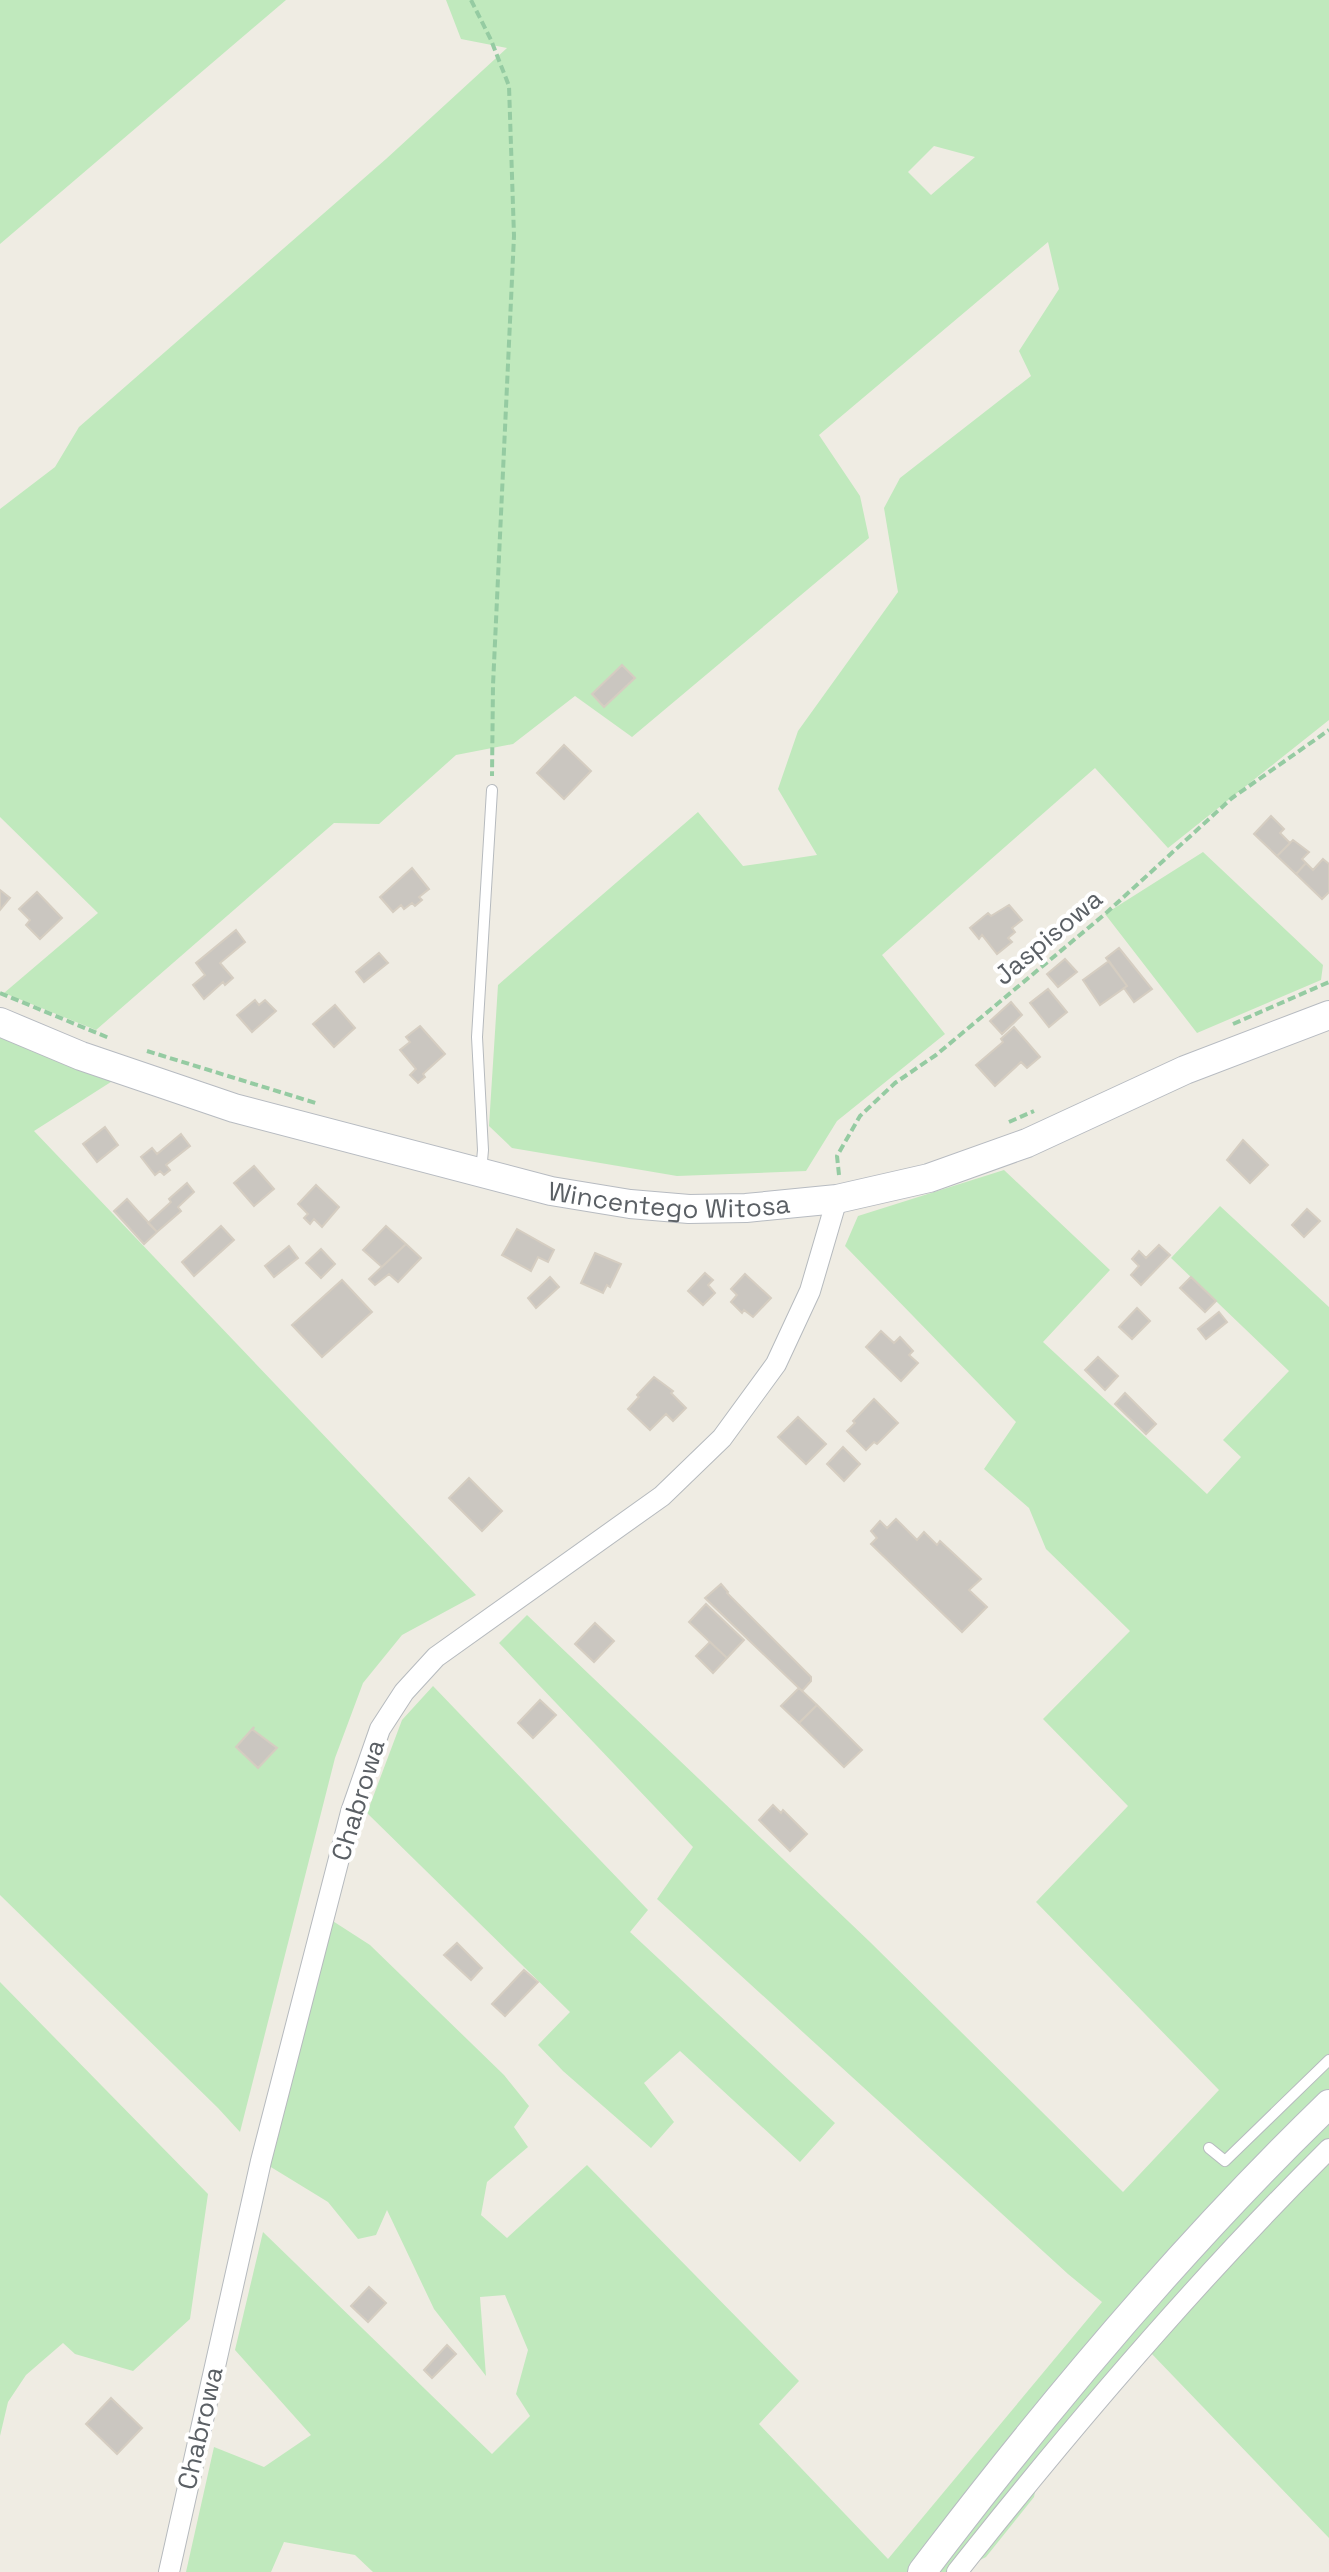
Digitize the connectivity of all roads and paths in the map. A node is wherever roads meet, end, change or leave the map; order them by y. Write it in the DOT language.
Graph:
graph roads {
  1 [pos="471,0"];
  2 [pos="1329,730"];
  3 [pos="492,790"];
  4 [pos="1329,982"];
  5 [pos="0,993"];
  6 [pos="1329,1015"];
  7 [pos="0,1022"];
  8 [pos="1228,1026"];
  9 [pos="114,1041"];
  10 [pos="144,1050"];
  11 [pos="322,1104"];
  12 [pos="1042,1108"];
  13 [pos="999,1127"];
  14 [pos="852,1171"];
  15 [pos="481,1174"];
  16 [pos="834,1182"];
  17 [pos="1329,2060"];
  18 [pos="1329,2104"];
  19 [pos="1209,2148"];
  20 [pos="1329,2149"];
  21 [pos="169,2572"];
  22 [pos="922,2572"];
  23 [pos="957,2572"];
  1 -- 3 [label="path"];
  2 -- 16 [label="path, Jaspisowa"];
  3 -- 15 [label="lane"];
  4 -- 8 [label="path"];
  5 -- 9 [label="path"];
  6 -- 16 [label="main road, Wincentego Witosa"];
  7 -- 15 [label="main road, Wincentego Witosa"];
  10 -- 11 [label="path"];
  12 -- 13 [label="path"];
  14 -- 16 [label="path"];
  15 -- 16 [label="main road, Wincentego Witosa"];
  16 -- 21 [label="street, Chabrowa"];
  17 -- 19 [label="lane"];
  18 -- 22 [label="main road"];
  20 -- 23 [label="street"];
}
